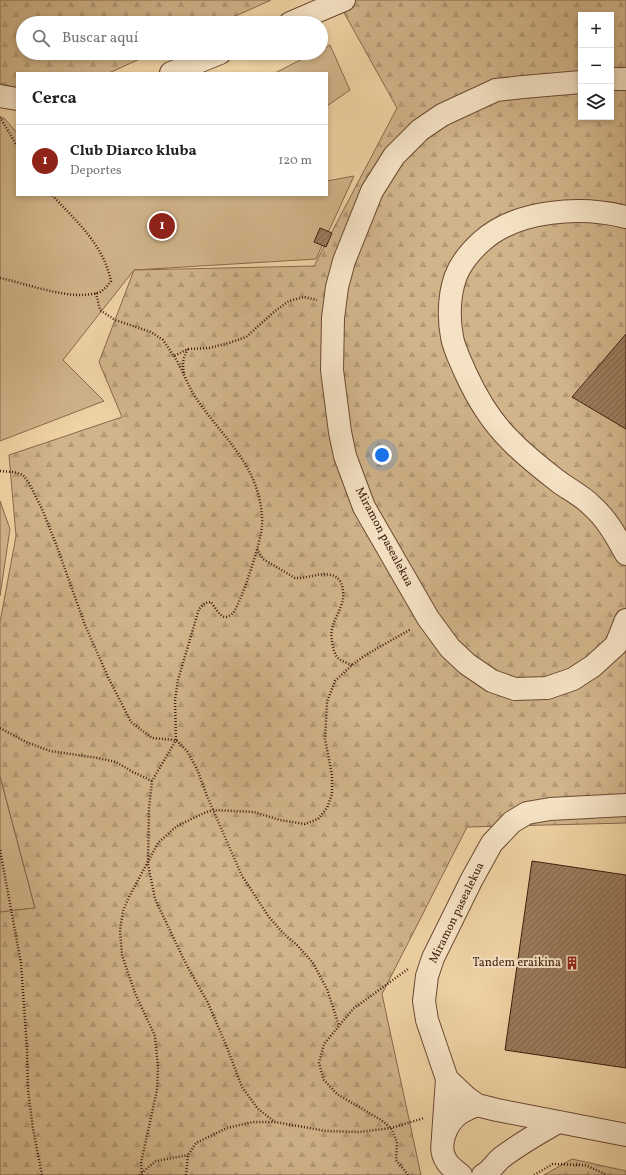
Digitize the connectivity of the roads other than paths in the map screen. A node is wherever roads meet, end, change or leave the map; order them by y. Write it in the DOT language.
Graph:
graph roads {
  1 [pos="344,0"];
  2 [pos="306,16"];
  3 [pos="203,60"];
  4 [pos="173,72"];
  5 [pos="614,79"];
  6 [pos="626,79"];
  7 [pos="578,82"];
  8 [pos="0,96"];
  9 [pos="16,99"];
  10 [pos="626,217"];
  11 [pos="626,554"];
  12 [pos="626,620"];
  13 [pos="626,805"];
  14 [pos="447,1079"];
  15 [pos="477,1104"];
  16 [pos="558,1122"];
  17 [pos="626,1135"];
  18 [pos="443,1136"];
  19 [pos="461,1175"];
  20 [pos="483,1175"];
  1 -- 2 [label="street"];
  3 -- 4 [label="street"];
  5 -- 6 [label="street"];
  7 -- 12 [label="street, Miramon pasealekua"];
  8 -- 9 [label="street"];
  10 -- 11 [label="street"];
  13 -- 14 [label="street, Miramon pasealekua"];
  14 -- 15 [label="street, Miramon pasealekua"];
  14 -- 18 [label="street"];
  15 -- 16 [label="street, Miramon pasealekua"];
  15 -- 18 [label="street"];
  16 -- 17 [label="street, Miramon pasealekua"];
  16 -- 20 [label="street"];
  18 -- 19 [label="street"];
}
